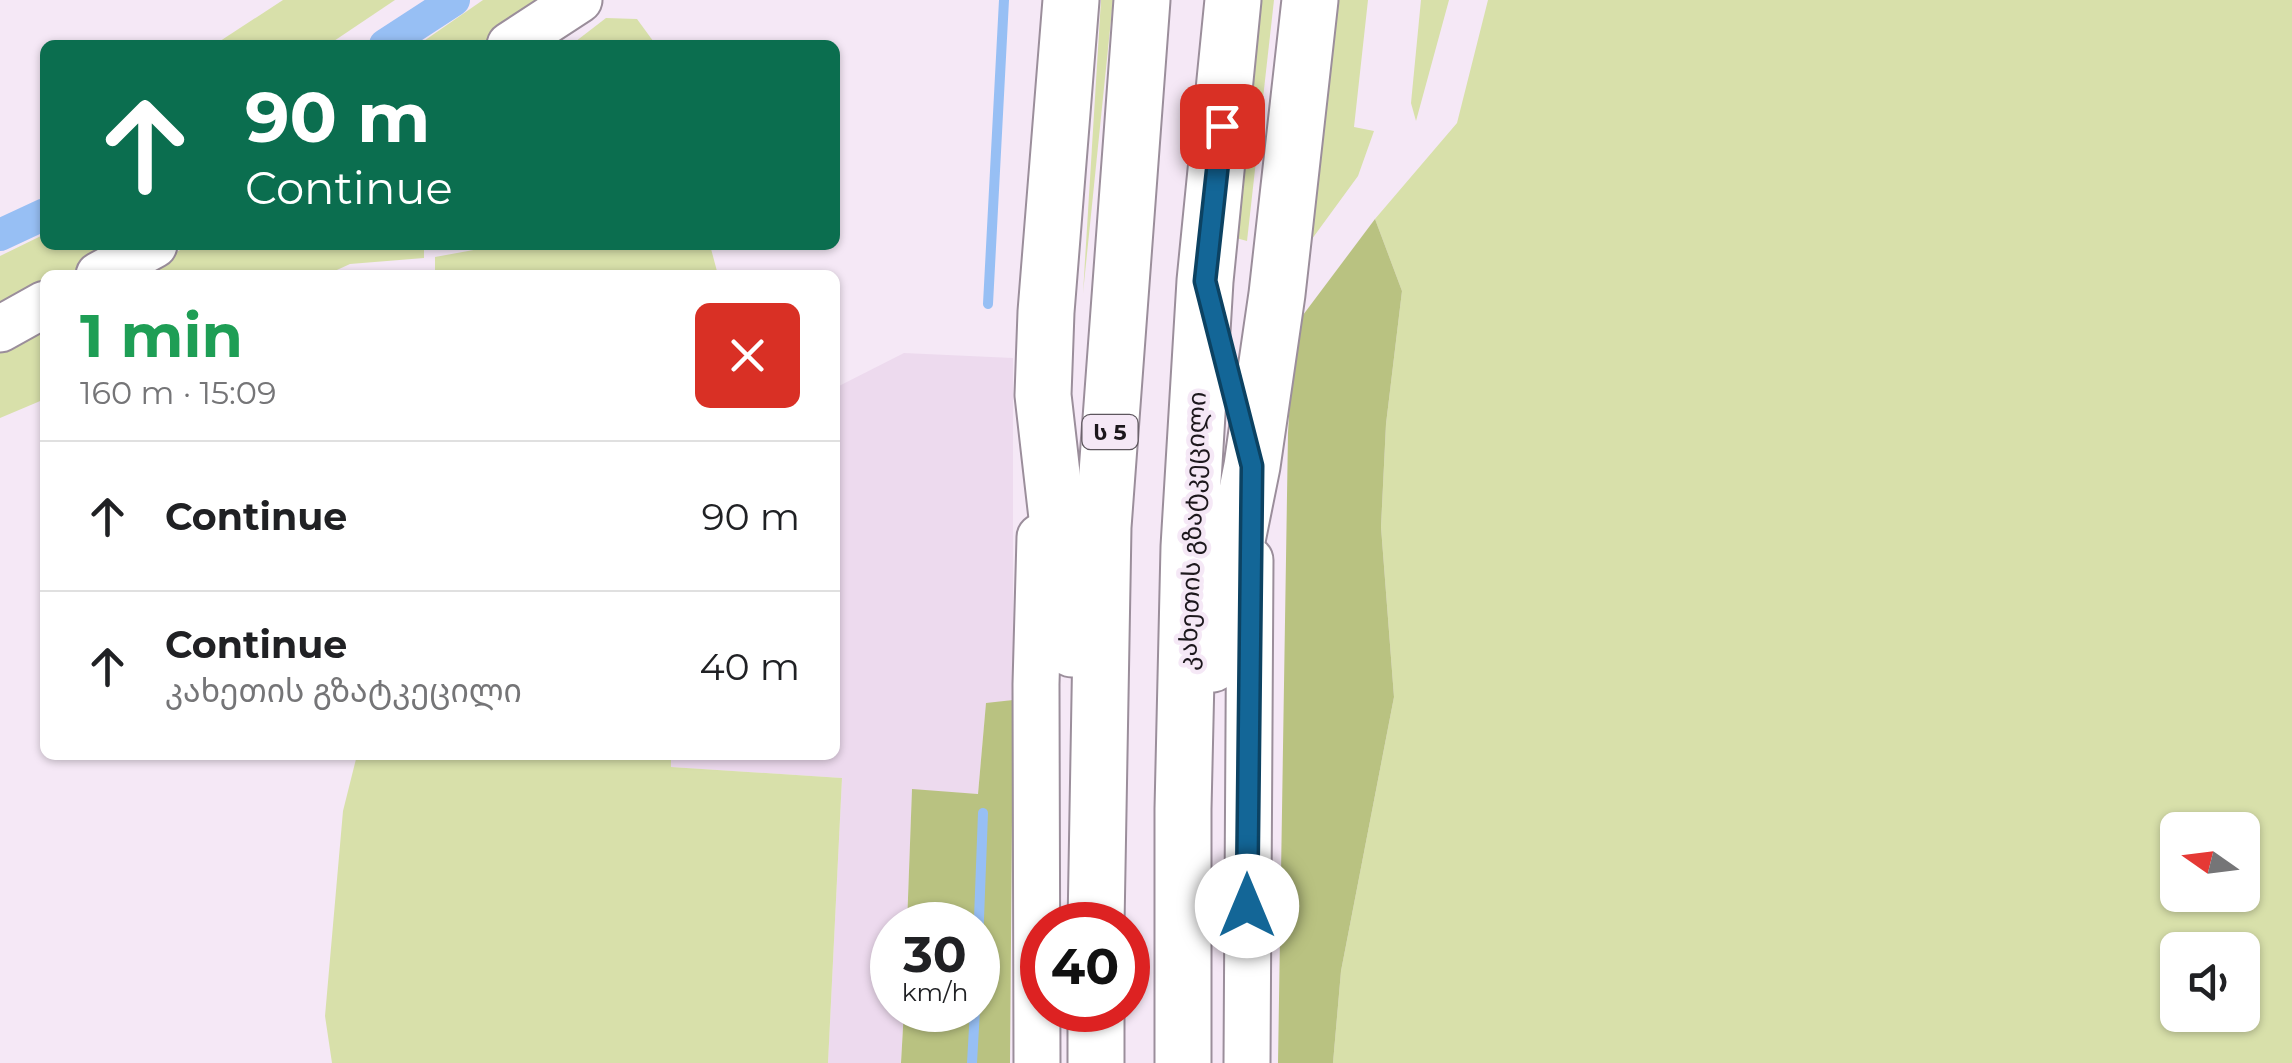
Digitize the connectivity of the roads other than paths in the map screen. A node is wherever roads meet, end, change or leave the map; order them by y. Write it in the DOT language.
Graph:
graph roads {
  1 [pos="579,0"];
  2 [pos="1071,0"];
  3 [pos="1142,0"];
  4 [pos="1233,0"];
  5 [pos="1310,0"];
  6 [pos="518,40"];
  7 [pos="145,250"];
  8 [pos="108,270"];
  9 [pos="1205,281"];
  10 [pos="40,307"];
  11 [pos="0,329"];
  12 [pos="1043,395"];
  13 [pos="1252,466"];
  14 [pos="1184,809"];
  15 [pos="1097,865"];
  16 [pos="1096,902"];
  17 [pos="1096,1032"];
  18 [pos="1036,1063"];
  19 [pos="1096,1063"];
  20 [pos="1184,1063"];
  21 [pos="1247,1063"];
  1 -- 6 [label="street"];
  2 -- 12 [label="highway"];
  3 -- 15 [label="highway, ს 5"];
  4 -- 9 [label="highway, კახეთის გზატკეცილი"];
  5 -- 13 [label="highway"];
  7 -- 8 [label="street"];
  9 -- 13 [label="highway"];
  9 -- 14 [label="highway, კახეთის გზატკეცილი"];
  10 -- 11 [label="street"];
  12 -- 15 [label="highway"];
  12 -- 18 [label="street"];
  13 -- 14 [label="highway"];
  13 -- 21 [label="street"];
  14 -- 20 [label="highway, კახეთის გზატკეცილი"];
  15 -- 16 [label="highway, ს 5"];
  17 -- 19 [label="highway"];
}
